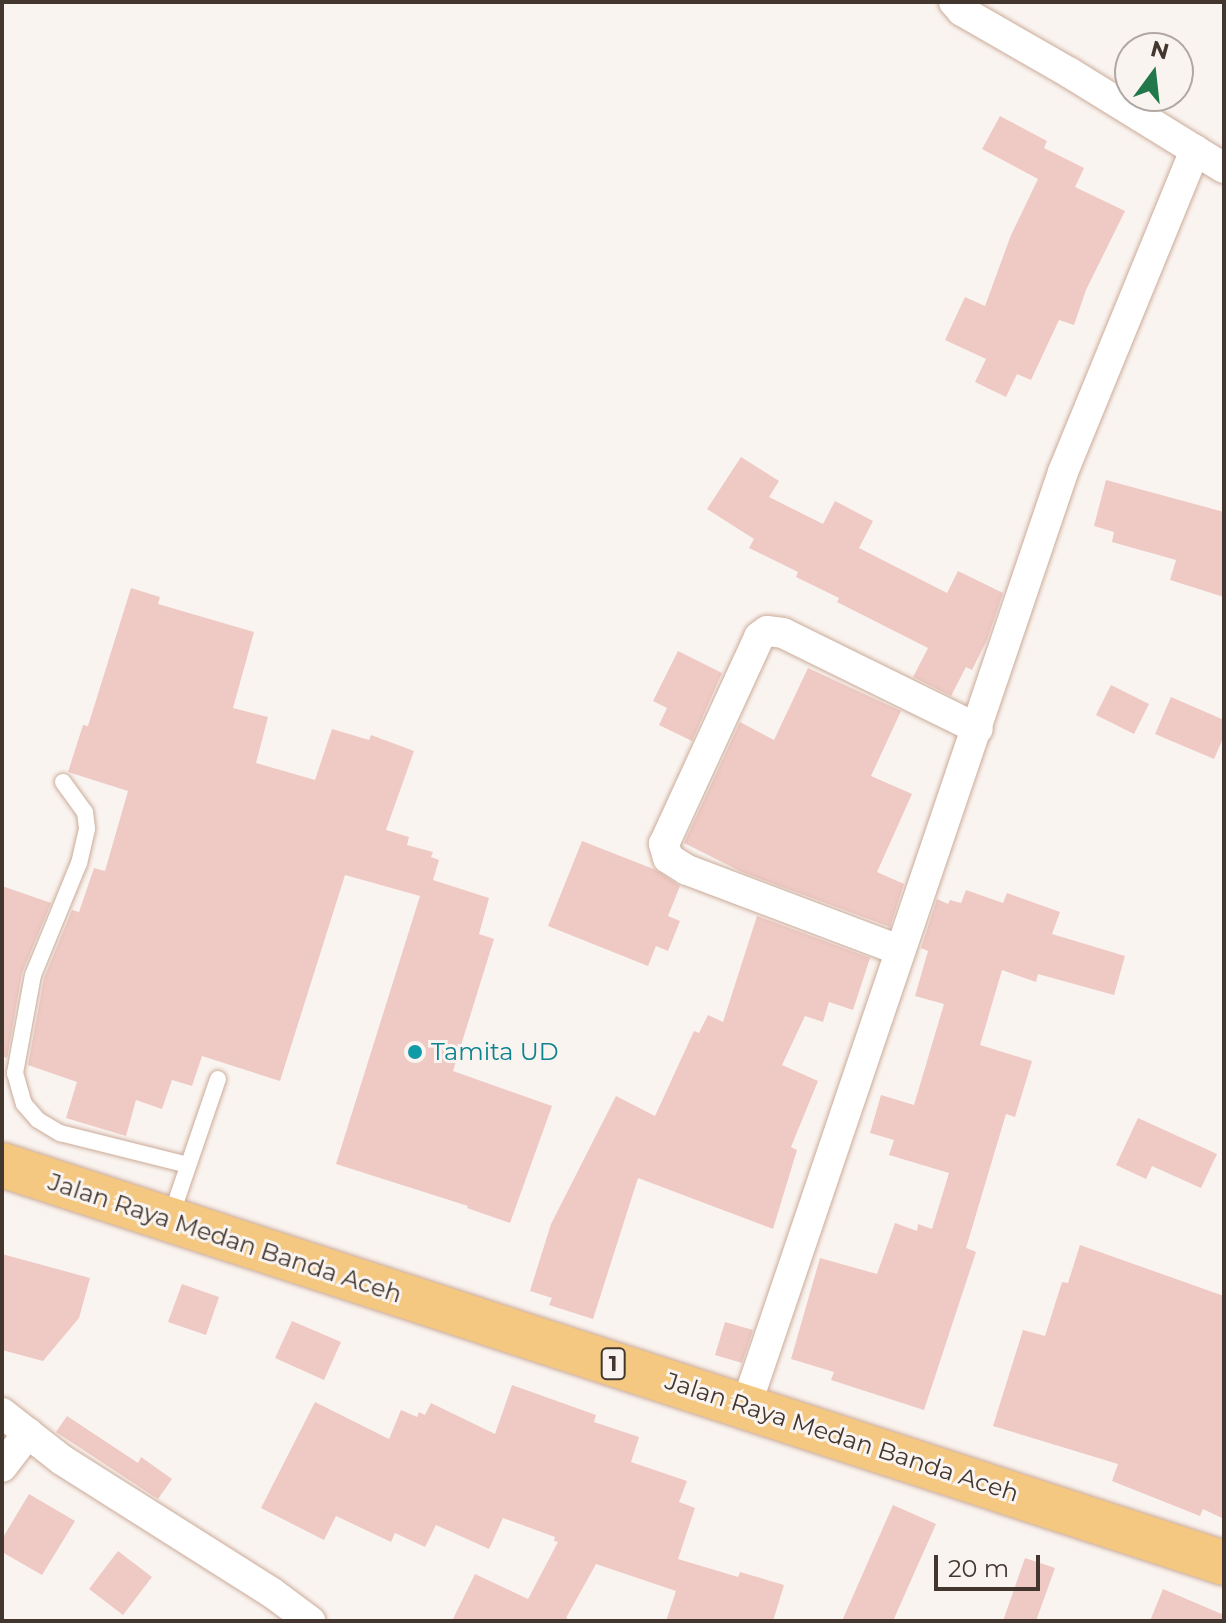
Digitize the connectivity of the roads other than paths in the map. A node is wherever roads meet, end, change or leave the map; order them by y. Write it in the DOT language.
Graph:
graph roads {
  1 [pos="954,2"];
  2 [pos="1195,150"];
  3 [pos="1224,168"];
  4 [pos="978,729"];
  5 [pos="63,782"];
  6 [pos="899,950"];
  7 [pos="218,1079"];
  8 [pos="2,1165"];
  9 [pos="188,1165"];
  10 [pos="170,1221"];
  11 [pos="746,1406"];
  12 [pos="2,1413"];
  13 [pos="28,1433"];
  14 [pos="2,1467"];
  15 [pos="1224,1563"];
  16 [pos="310,1621"];
  1 -- 2 [label="street"];
  2 -- 3 [label="street"];
  2 -- 4 [label="street"];
  4 -- 6 [label="street"];
  4 -- 6 [label="street"];
  5 -- 9 [label="lane"];
  6 -- 11 [label="street"];
  7 -- 9 [label="lane"];
  8 -- 10 [label="highway, Jalan Raya Medan Banda Aceh / 1"];
  9 -- 10 [label="lane"];
  10 -- 11 [label="highway, Jalan Raya Medan Banda Aceh / 1"];
  11 -- 15 [label="highway, Jalan Raya Medan Banda Aceh / 1"];
  12 -- 13 [label="street"];
  13 -- 14 [label="street"];
  13 -- 16 [label="street"];
}
